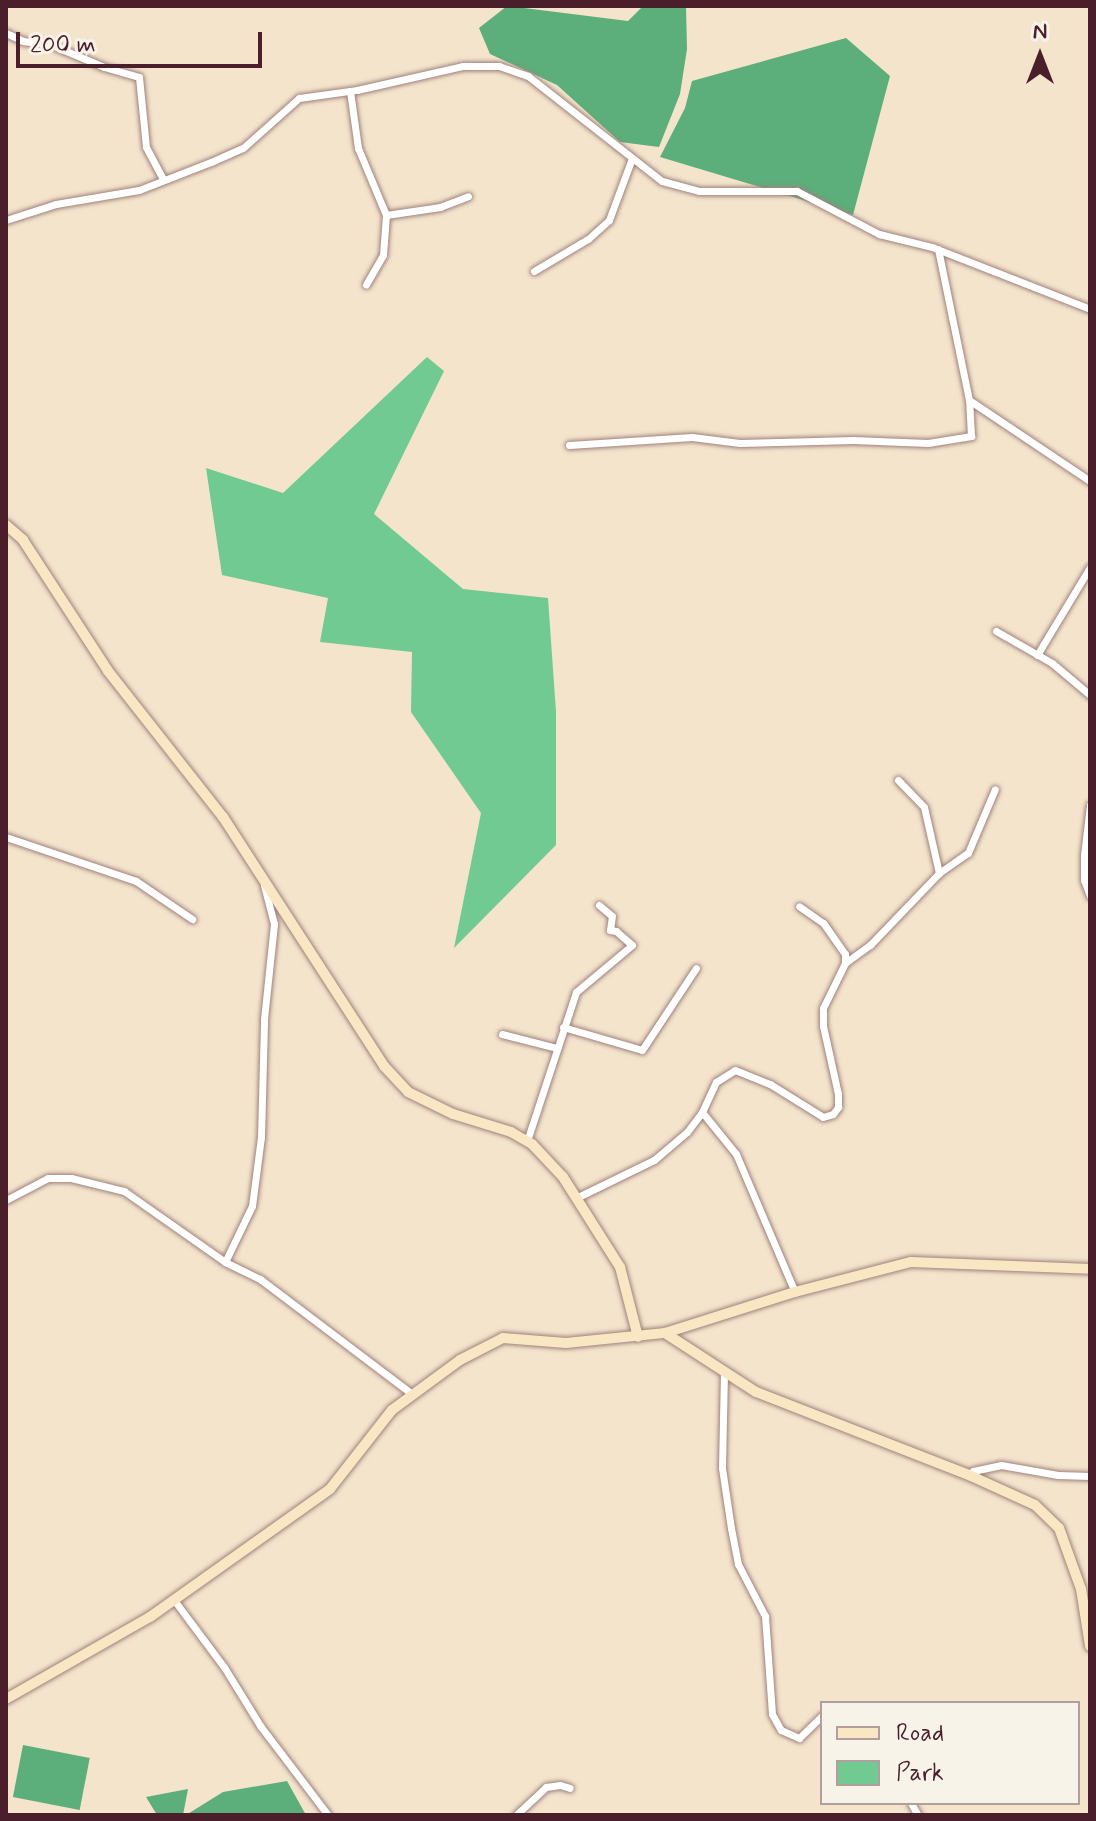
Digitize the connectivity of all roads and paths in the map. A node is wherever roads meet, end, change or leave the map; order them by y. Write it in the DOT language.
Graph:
graph roads {
  1 [pos="6,33"];
  2 [pos="350,91"];
  3 [pos="632,158"];
  4 [pos="163,179"];
  5 [pos="468,196"];
  6 [pos="386,215"];
  7 [pos="6,220"];
  8 [pos="938,249"];
  9 [pos="534,271"];
  10 [pos="366,284"];
  11 [pos="1090,309"];
  12 [pos="969,400"];
  13 [pos="569,445"];
  14 [pos="1090,481"];
  15 [pos="6,525"];
  16 [pos="1090,567"];
  17 [pos="996,631"];
  18 [pos="1037,655"];
  19 [pos="1090,695"];
  20 [pos="898,780"];
  21 [pos="995,789"];
  22 [pos="1090,805"];
  23 [pos="6,837"];
  24 [pos="939,873"];
  25 [pos="261,875"];
  26 [pos="1090,896"];
  27 [pos="599,905"];
  28 [pos="799,906"];
  29 [pos="192,919"];
  30 [pos="845,963"];
  31 [pos="696,968"];
  32 [pos="563,1027"];
  33 [pos="502,1034"];
  34 [pos="557,1048"];
  35 [pos="702,1112"];
  36 [pos="527,1141"];
  37 [pos="578,1197"];
  38 [pos="6,1200"];
  39 [pos="225,1262"];
  40 [pos="1090,1269"];
  41 [pos="795,1292"];
  42 [pos="665,1333"];
  43 [pos="638,1337"];
  44 [pos="724,1372"];
  45 [pos="411,1393"];
  46 [pos="971,1476"];
  47 [pos="1090,1476"];
  48 [pos="174,1600"];
  49 [pos="1090,1646"];
  50 [pos="6,1699"];
  51 [pos="820,1718"];
  52 [pos="570,1788"];
  53 [pos="328,1815"];
  54 [pos="516,1815"];
  1 -- 4 [label="street"];
  2 -- 3 [label="street"];
  2 -- 4 [label="street"];
  2 -- 6 [label="street"];
  3 -- 8 [label="street"];
  3 -- 9 [label="street"];
  4 -- 7 [label="street"];
  5 -- 6 [label="street"];
  6 -- 10 [label="street"];
  8 -- 11 [label="street"];
  8 -- 12 [label="street"];
  12 -- 13 [label="street"];
  12 -- 14 [label="street"];
  15 -- 25 [label="street"];
  16 -- 18 [label="street"];
  17 -- 18 [label="street"];
  18 -- 19 [label="street"];
  20 -- 24 [label="street"];
  21 -- 24 [label="street"];
  22 -- 26 [label="street"];
  23 -- 29 [label="street"];
  24 -- 30 [label="street"];
  25 -- 36 [label="street"];
  25 -- 39 [label="street"];
  27 -- 32 [label="street"];
  28 -- 30 [label="street"];
  30 -- 35 [label="street"];
  31 -- 32 [label="street"];
  32 -- 34 [label="street"];
  33 -- 34 [label="street"];
  34 -- 36 [label="street"];
  35 -- 37 [label="street"];
  35 -- 41 [label="street"];
  36 -- 37 [label="street"];
  37 -- 43 [label="street"];
  38 -- 39 [label="street"];
  39 -- 45 [label="street"];
  40 -- 41 [label="street"];
  41 -- 42 [label="street"];
  42 -- 43 [label="street"];
  42 -- 44 [label="street"];
  43 -- 45 [label="street"];
  44 -- 46 [label="street"];
  44 -- 51 [label="street"];
  45 -- 48 [label="street"];
  46 -- 47 [label="street"];
  46 -- 49 [label="street"];
  48 -- 50 [label="street"];
  48 -- 53 [label="street"];
  52 -- 54 [label="street"];
}
